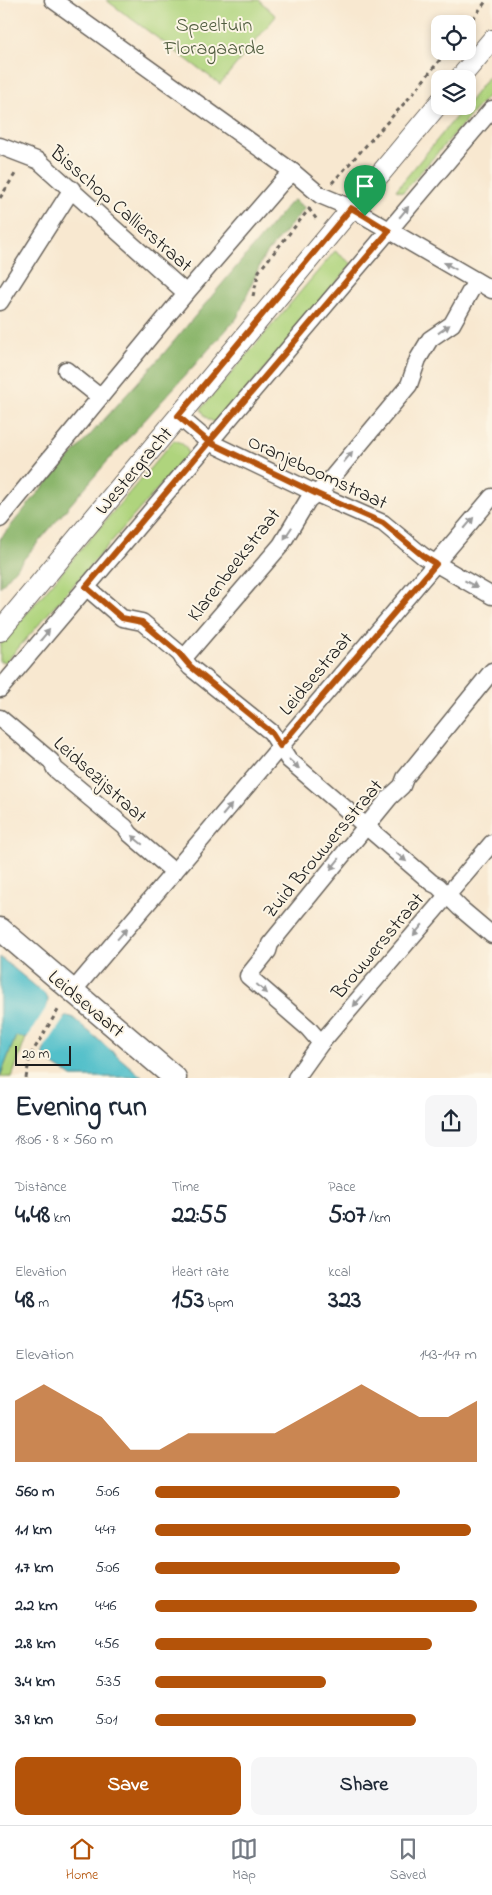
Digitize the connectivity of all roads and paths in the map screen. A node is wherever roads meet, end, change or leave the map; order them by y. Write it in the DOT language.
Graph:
graph roads {
  1 [pos="53,0"];
  2 [pos="487,0"];
  3 [pos="476,15"];
  4 [pos="492,40"];
  5 [pos="439,60"];
  6 [pos="467,70"];
  7 [pos="492,109"];
  8 [pos="431,113"];
  9 [pos="0,146"];
  10 [pos="26,156"];
  11 [pos="293,172"];
  12 [pos="72,189"];
  13 [pos="320,195"];
  14 [pos="0,198"];
  15 [pos="351,208"];
  16 [pos="389,231"];
  17 [pos="476,281"];
  18 [pos="492,290"];
  19 [pos="186,293"];
  20 [pos="0,302"];
  21 [pos="66,370"];
  22 [pos="100,397"];
  23 [pos="178,416"];
  24 [pos="209,442"];
  25 [pos="317,494"];
  26 [pos="492,496"];
  27 [pos="0,519"];
  28 [pos="436,564"];
  29 [pos="86,587"];
  30 [pos="492,596"];
  31 [pos="0,631"];
  32 [pos="183,659"];
  33 [pos="492,671"];
  34 [pos="0,689"];
  35 [pos="0,718"];
  36 [pos="280,746"];
  37 [pos="366,826"];
  38 [pos="492,843"];
  39 [pos="174,872"];
  40 [pos="447,895"];
  41 [pos="0,929"];
  42 [pos="492,935"];
  43 [pos="73,991"];
  44 [pos="56,1012"];
  45 [pos="321,1043"];
  46 [pos="26,1078"];
  47 [pos="175,1078"];
  48 [pos="296,1078"];
  1 -- 11 [label="street"];
  2 -- 3 [label="path"];
  4 -- 6 [label="street"];
  5 -- 13 [label="path"];
  16 -- 7 [label="street, Westergracht, one-way"];
  8 -- 15 [label="street, Westergracht"];
  9 -- 10 [label="street, Bisschop Callierstraat"];
  10 -- 12 [label="street, Bisschop Callierstraat"];
  10 -- 14 [label="path"];
  11 -- 13 [label="street"];
  11 -- 19 [label="street"];
  12 -- 19 [label="street, Bisschop Callierstraat"];
  12 -- 20 [label="street"];
  13 -- 15 [label="street"];
  15 -- 16 [label="street"];
  15 -- 23 [label="street, Westergracht"];
  17 -- 16 [label="street, one-way"];
  16 -- 24 [label="street, Westergracht"];
  17 -- 18 [label="street"];
  25 -- 17 [label="street, Klarenbeekstraat, one-way"];
  19 -- 22 [label="street"];
  21 -- 22 [label="street"];
  22 -- 27 [label="street"];
  23 -- 24 [label="street, Oranjeboomstraat"];
  23 -- 31 [label="street, Westergracht"];
  24 -- 25 [label="street, Oranjeboomstraat"];
  24 -- 29 [label="street, Westergracht"];
  25 -- 28 [label="street, Oranjeboomstraat"];
  25 -- 32 [label="street, Klarenbeekstraat, one-way"];
  28 -- 26 [label="street, Leidsestraat, one-way"];
  28 -- 30 [label="street, Oranjeboomstraat, one-way"];
  28 -- 36 [label="street, Leidsestraat"];
  29 -- 32 [label="street"];
  34 -- 29 [label="street, Westergracht, one-way"];
  32 -- 36 [label="street"];
  33 -- 37 [label="street, Zuid Brouwersstraat"];
  39 -- 35 [label="street, Leidsezijstraat, one-way"];
  36 -- 37 [label="street, one-way"];
  39 -- 36 [label="street, Leidsestraat, one-way"];
  37 -- 40 [label="street, one-way"];
  37 -- 45 [label="street, Zuid Brouwersstraat, one-way"];
  38 -- 40 [label="street, Brouwersstraat"];
  43 -- 39 [label="street, Leidsestraat, one-way"];
  40 -- 42 [label="street"];
  40 -- 45 [label="street, Brouwersstraat, one-way"];
  41 -- 43 [label="main road, Leidsevaart"];
  43 -- 47 [label="main road, Leidsevaart"];
  44 -- 46 [label="path"];
  45 -- 48 [label="street, Brouwersstraat"];
}
